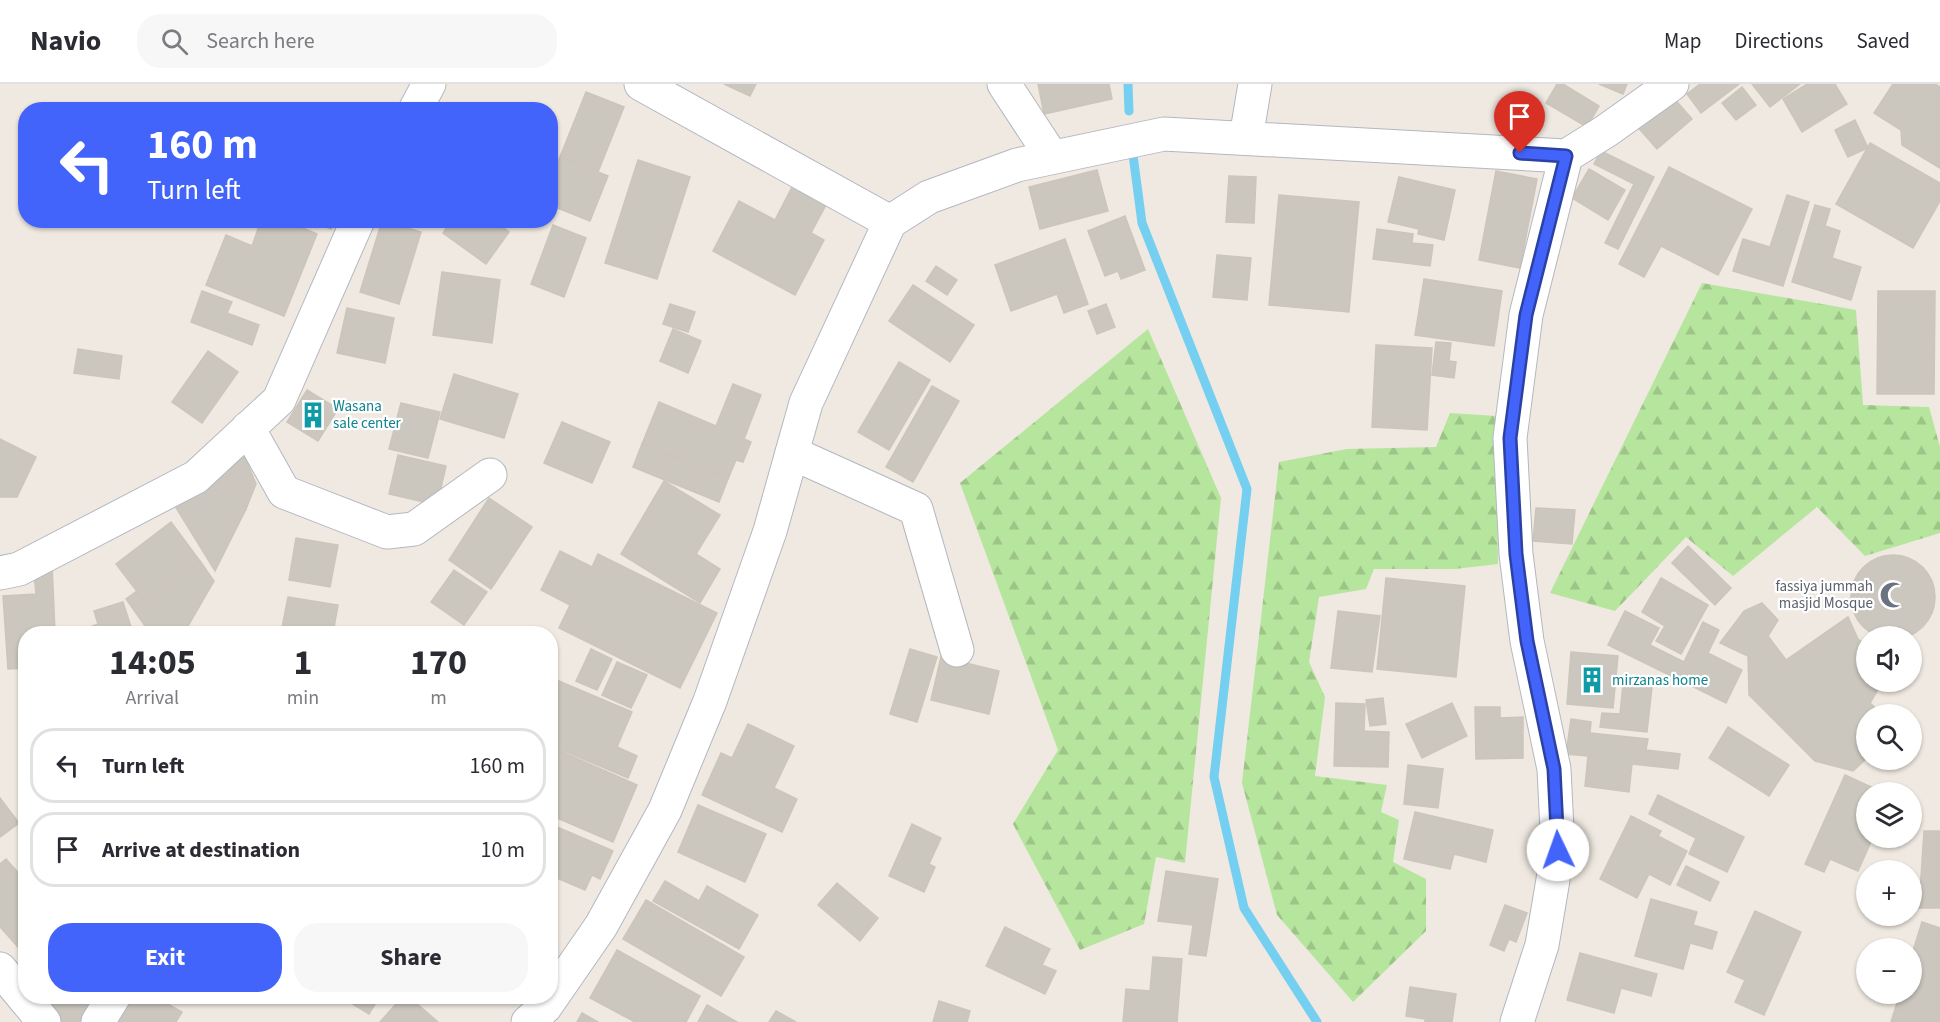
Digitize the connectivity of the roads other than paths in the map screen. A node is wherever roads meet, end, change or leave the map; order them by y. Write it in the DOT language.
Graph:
graph roads {
  1 [pos="429,84"];
  2 [pos="641,84"];
  3 [pos="1004,84"];
  4 [pos="1255,84"];
  5 [pos="1672,84"];
  6 [pos="419,102"];
  7 [pos="1246,138"];
  8 [pos="1052,156"];
  9 [pos="1566,156"];
  10 [pos="890,222"];
  11 [pos="354,228"];
  12 [pos="248,428"];
  13 [pos="792,453"];
  14 [pos="490,475"];
  15 [pos="0,573"];
  16 [pos="957,650"];
  17 [pos="0,969"];
  18 [pos="558,988"];
  19 [pos="18,991"];
  20 [pos="29,1004"];
  21 [pos="109,1004"];
  22 [pos="547,1004"];
  23 [pos="44,1022"];
  24 [pos="98,1022"];
  25 [pos="528,1022"];
  26 [pos="1517,1022"];
  1 -- 6 [label="street"];
  2 -- 10 [label="street"];
  3 -- 8 [label="street"];
  4 -- 7 [label="street"];
  5 -- 9 [label="street"];
  7 -- 8 [label="street"];
  7 -- 9 [label="street"];
  8 -- 10 [label="street"];
  9 -- 26 [label="street"];
  10 -- 13 [label="street"];
  11 -- 12 [label="street"];
  12 -- 14 [label="street"];
  12 -- 15 [label="street"];
  13 -- 16 [label="street"];
  13 -- 18 [label="street"];
  17 -- 19 [label="street"];
  20 -- 23 [label="street"];
  21 -- 24 [label="street"];
  22 -- 25 [label="street"];
}
